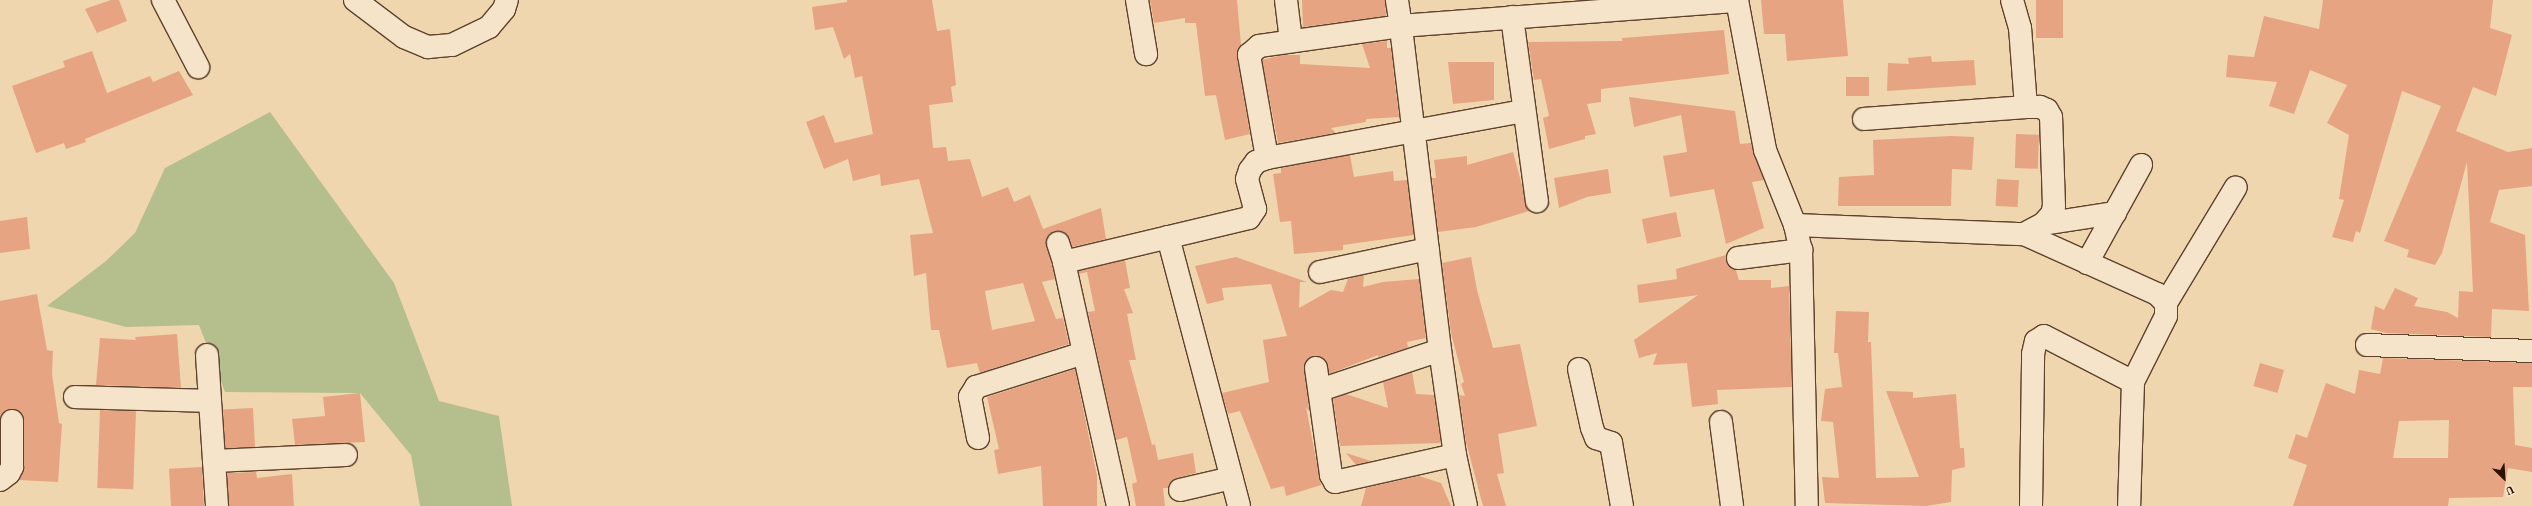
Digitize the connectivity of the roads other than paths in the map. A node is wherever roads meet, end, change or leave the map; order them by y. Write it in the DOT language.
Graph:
graph roads {
  1 [pos="164,0"];
  2 [pos="355,0"];
  3 [pos="507,0"];
  4 [pos="1137,0"];
  5 [pos="1286,0"];
  6 [pos="1397,0"];
  7 [pos="2012,0"];
  8 [pos="1737,1"];
  9 [pos="1512,17"];
  10 [pos="1401,26"];
  11 [pos="1290,41"];
  12 [pos="1146,54"];
  13 [pos="198,67"];
  14 [pos="2026,107"];
  15 [pos="1523,111"];
  16 [pos="1864,119"];
  17 [pos="1415,129"];
  18 [pos="1266,158"];
  19 [pos="2141,165"];
  20 [pos="2236,187"];
  21 [pos="1537,201"];
  22 [pos="2115,213"];
  23 [pos="2043,224"];
  24 [pos="1795,225"];
  25 [pos="2024,234"];
  26 [pos="1168,237"];
  27 [pos="1428,249"];
  28 [pos="1801,250"];
  29 [pos="1738,258"];
  30 [pos="2087,263"];
  31 [pos="1320,272"];
  32 [pos="2166,303"];
  33 [pos="2366,345"];
  34 [pos="1440,350"];
  35 [pos="2532,351"];
  36 [pos="1084,353"];
  37 [pos="207,355"];
  38 [pos="1316,368"];
  39 [pos="1579,369"];
  40 [pos="2133,382"];
  41 [pos="1320,390"];
  42 [pos="74,398"];
  43 [pos="210,401"];
  44 [pos="12,421"];
  45 [pos="1721,422"];
  46 [pos="978,438"];
  47 [pos="346,455"];
  48 [pos="1455,455"];
  49 [pos="214,461"];
  50 [pos="1232,478"];
  51 [pos="0,480"];
  52 [pos="1180,490"];
  53 [pos="217,506"];
  54 [pos="1118,506"];
  55 [pos="1239,506"];
  56 [pos="1466,506"];
  57 [pos="1619,506"];
  58 [pos="1732,506"];
  59 [pos="1807,506"];
  60 [pos="2031,506"];
  61 [pos="2129,506"];
  1 -- 13 [label="street"];
  2 -- 3 [label="street"];
  4 -- 12 [label="street"];
  5 -- 11 [label="street"];
  6 -- 10 [label="street"];
  7 -- 14 [label="street"];
  8 -- 9 [label="street"];
  8 -- 24 [label="street"];
  9 -- 10 [label="street"];
  9 -- 15 [label="street"];
  10 -- 11 [label="street"];
  10 -- 17 [label="street"];
  11 -- 18 [label="street"];
  14 -- 16 [label="street"];
  14 -- 23 [label="street"];
  15 -- 17 [label="street"];
  15 -- 21 [label="street"];
  17 -- 18 [label="street"];
  17 -- 27 [label="street"];
  18 -- 26 [label="street"];
  19 -- 22 [label="street"];
  20 -- 32 [label="street"];
  22 -- 23 [label="street"];
  22 -- 30 [label="street"];
  23 -- 25 [label="street"];
  24 -- 25 [label="street"];
  24 -- 28 [label="street"];
  25 -- 30 [label="street"];
  26 -- 36 [label="street"];
  26 -- 50 [label="street"];
  27 -- 31 [label="street"];
  27 -- 34 [label="street"];
  28 -- 29 [label="street"];
  28 -- 59 [label="street"];
  30 -- 32 [label="street"];
  32 -- 40 [label="street"];
  33 -- 35 [label="street"];
  34 -- 41 [label="street"];
  34 -- 48 [label="street"];
  36 -- 46 [label="street"];
  36 -- 54 [label="street"];
  37 -- 43 [label="street"];
  38 -- 41 [label="street"];
  39 -- 57 [label="street"];
  40 -- 60 [label="street"];
  40 -- 61 [label="street"];
  41 -- 48 [label="street"];
  42 -- 43 [label="street"];
  43 -- 49 [label="street"];
  44 -- 51 [label="street"];
  45 -- 58 [label="street"];
  47 -- 49 [label="street"];
  48 -- 56 [label="street"];
  49 -- 53 [label="street"];
  50 -- 52 [label="street"];
  50 -- 55 [label="street"];
}
